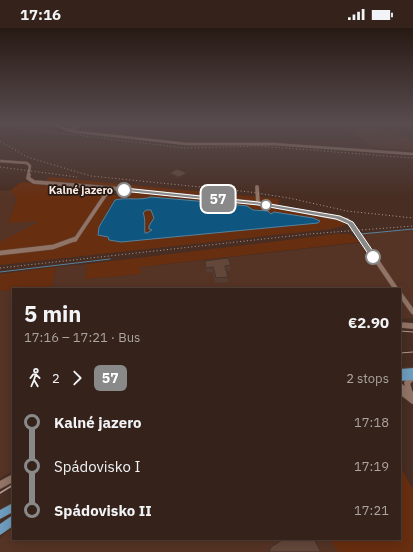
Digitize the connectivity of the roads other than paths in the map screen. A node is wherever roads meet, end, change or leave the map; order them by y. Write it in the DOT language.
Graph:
graph roads {
  1 [pos="335,148"];
  2 [pos="413,154"];
  3 [pos="0,161"];
  4 [pos="258,187"];
  5 [pos="110,188"];
  6 [pos="258,203"];
  7 [pos="0,253"];
  8 [pos="395,288"];
  9 [pos="401,295"];
  10 [pos="413,312"];
  11 [pos="401,325"];
  12 [pos="413,326"];
  13 [pos="413,371"];
  14 [pos="401,374"];
  15 [pos="413,377"];
  16 [pos="401,387"];
  17 [pos="401,393"];
  18 [pos="412,394"];
  19 [pos="413,401"];
  20 [pos="12,479"];
  21 [pos="0,485"];
  22 [pos="12,508"];
  23 [pos="0,515"];
  24 [pos="12,521"];
  25 [pos="0,530"];
  1 -- 2 [label="street"];
  3 -- 5 [label="street"];
  4 -- 6 [label="street"];
  5 -- 6 [label="street"];
  5 -- 7 [label="street"];
  6 -- 8 [label="street"];
  9 -- 10 [label="street"];
  11 -- 12 [label="street"];
  13 -- 14 [label="main road"];
  14 -- 15 [label="main road"];
  15 -- 18 [label="street"];
  16 -- 18 [label="street"];
  17 -- 19 [label="street"];
  20 -- 21 [label="street"];
  22 -- 23 [label="main road"];
  24 -- 25 [label="main road"];
}
